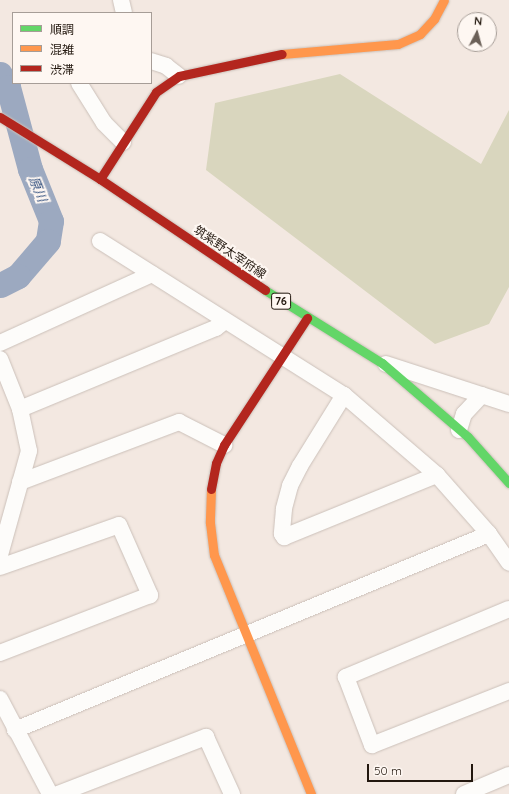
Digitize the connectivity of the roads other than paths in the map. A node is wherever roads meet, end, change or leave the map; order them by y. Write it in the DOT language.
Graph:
graph roads {
  1 [pos="121,0"];
  2 [pos="444,0"];
  3 [pos="124,12"];
  4 [pos="152,61"];
  5 [pos="179,76"];
  6 [pos="80,84"];
  7 [pos="1,117"];
  8 [pos="123,142"];
  9 [pos="100,179"];
  10 [pos="100,241"];
  11 [pos="152,274"];
  12 [pos="307,318"];
  13 [pos="225,321"];
  14 [pos="0,343"];
  15 [pos="281,355"];
  16 [pos="0,359"];
  17 [pos="382,363"];
  18 [pos="344,395"];
  19 [pos="482,395"];
  20 [pos="509,404"];
  21 [pos="20,409"];
  22 [pos="459,430"];
  23 [pos="224,445"];
  24 [pos="437,475"];
  25 [pos="20,482"];
  26 [pos="509,483"];
  27 [pos="489,534"];
  28 [pos="0,555"];
  29 [pos="509,563"];
  30 [pos="0,567"];
  31 [pos="509,608"];
  32 [pos="246,635"];
  33 [pos="0,653"];
  34 [pos="509,691"];
  35 [pos="0,699"];
  36 [pos="15,730"];
  37 [pos="509,775"];
  38 [pos="50,794"];
  39 [pos="58,794"];
  40 [pos="232,794"];
  41 [pos="311,794"];
  42 [pos="465,794"];
  1 -- 3 [label="street"];
  2 -- 5 [label="street"];
  4 -- 5 [label="street"];
  5 -- 8 [label="street"];
  6 -- 8 [label="street"];
  7 -- 9 [label="street, 筑紫野太宰府線 / 76"];
  8 -- 9 [label="street"];
  9 -- 12 [label="street, 筑紫野太宰府線 / 76"];
  10 -- 11 [label="street"];
  11 -- 13 [label="street"];
  11 -- 14 [label="street"];
  12 -- 15 [label="street"];
  12 -- 17 [label="street, 筑紫野太宰府線 / 76"];
  13 -- 15 [label="street"];
  13 -- 21 [label="street"];
  15 -- 18 [label="street"];
  15 -- 23 [label="street"];
  16 -- 21 [label="street"];
  17 -- 19 [label="street"];
  17 -- 22 [label="street, 筑紫野太宰府線 / 76"];
  18 -- 24 [label="street"];
  18 -- 24 [label="street"];
  19 -- 20 [label="street"];
  19 -- 22 [label="street"];
  21 -- 25 [label="street"];
  22 -- 26 [label="street, 筑紫野太宰府線 / 76"];
  23 -- 25 [label="street"];
  23 -- 32 [label="street"];
  24 -- 27 [label="street"];
  25 -- 28 [label="street"];
  27 -- 29 [label="street"];
  27 -- 32 [label="street"];
  30 -- 33 [label="street"];
  31 -- 34 [label="street"];
  32 -- 36 [label="street"];
  32 -- 41 [label="street"];
  35 -- 36 [label="street"];
  36 -- 38 [label="street"];
  37 -- 42 [label="street"];
  39 -- 40 [label="street"];
}
